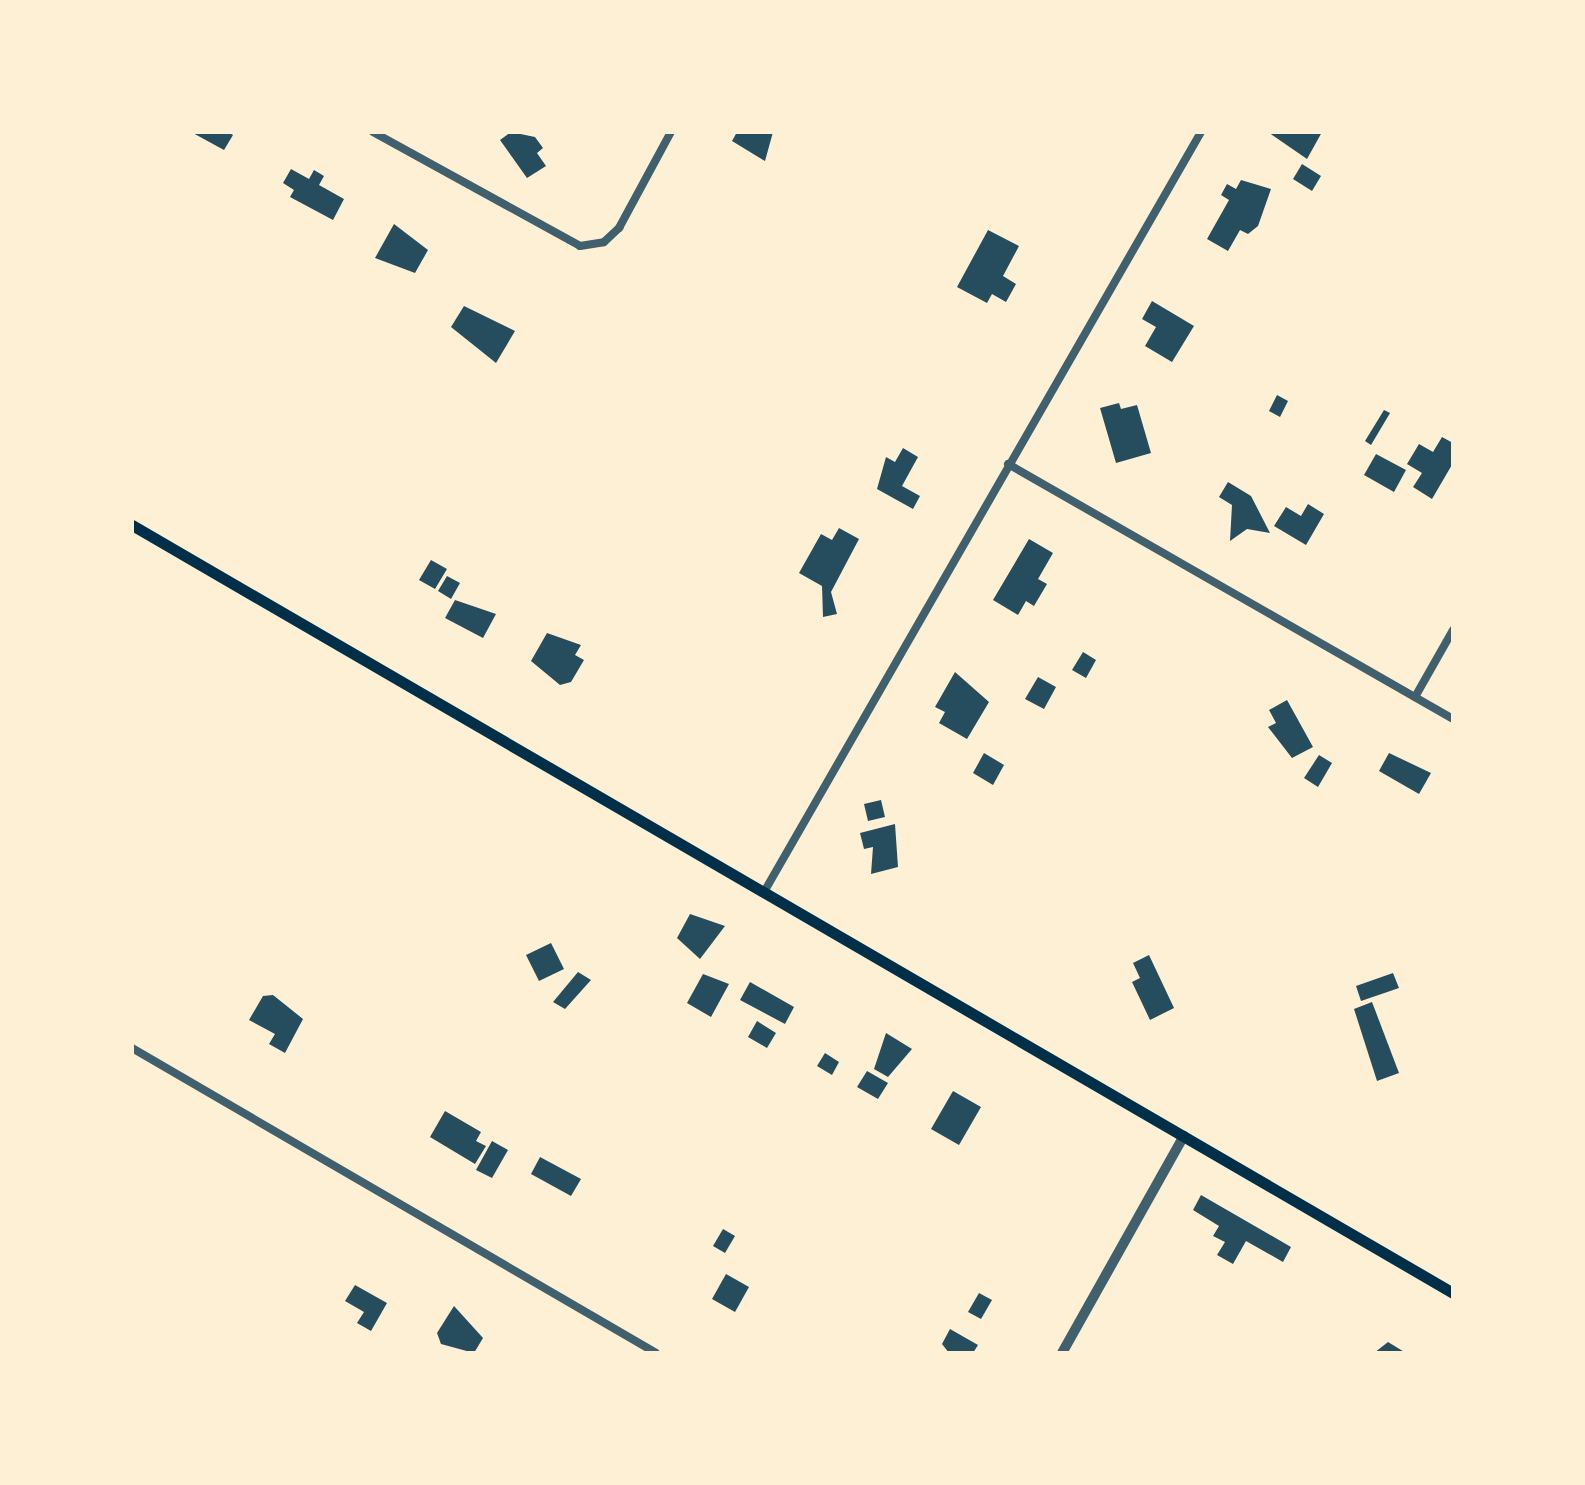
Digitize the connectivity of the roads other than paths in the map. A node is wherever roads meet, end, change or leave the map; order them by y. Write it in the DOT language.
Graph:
graph roads {
  1 [pos="373,132"];
  2 [pos="671,132"];
  3 [pos="1201,132"];
  4 [pos="1008,464"];
  5 [pos="132,525"];
  6 [pos="1453,630"];
  7 [pos="1415,697"];
  8 [pos="1453,719"];
  9 [pos="764,892"];
  10 [pos="132,1048"];
  11 [pos="1184,1136"];
  12 [pos="1453,1293"];
  13 [pos="656,1353"];
  14 [pos="1062,1353"];
  1 -- 2 [label="street"];
  3 -- 4 [label="street"];
  4 -- 7 [label="street"];
  4 -- 9 [label="street"];
  5 -- 9 [label="main road"];
  6 -- 7 [label="street"];
  7 -- 8 [label="street"];
  9 -- 11 [label="main road"];
  10 -- 13 [label="street"];
  11 -- 12 [label="main road"];
  11 -- 14 [label="street"];
}
